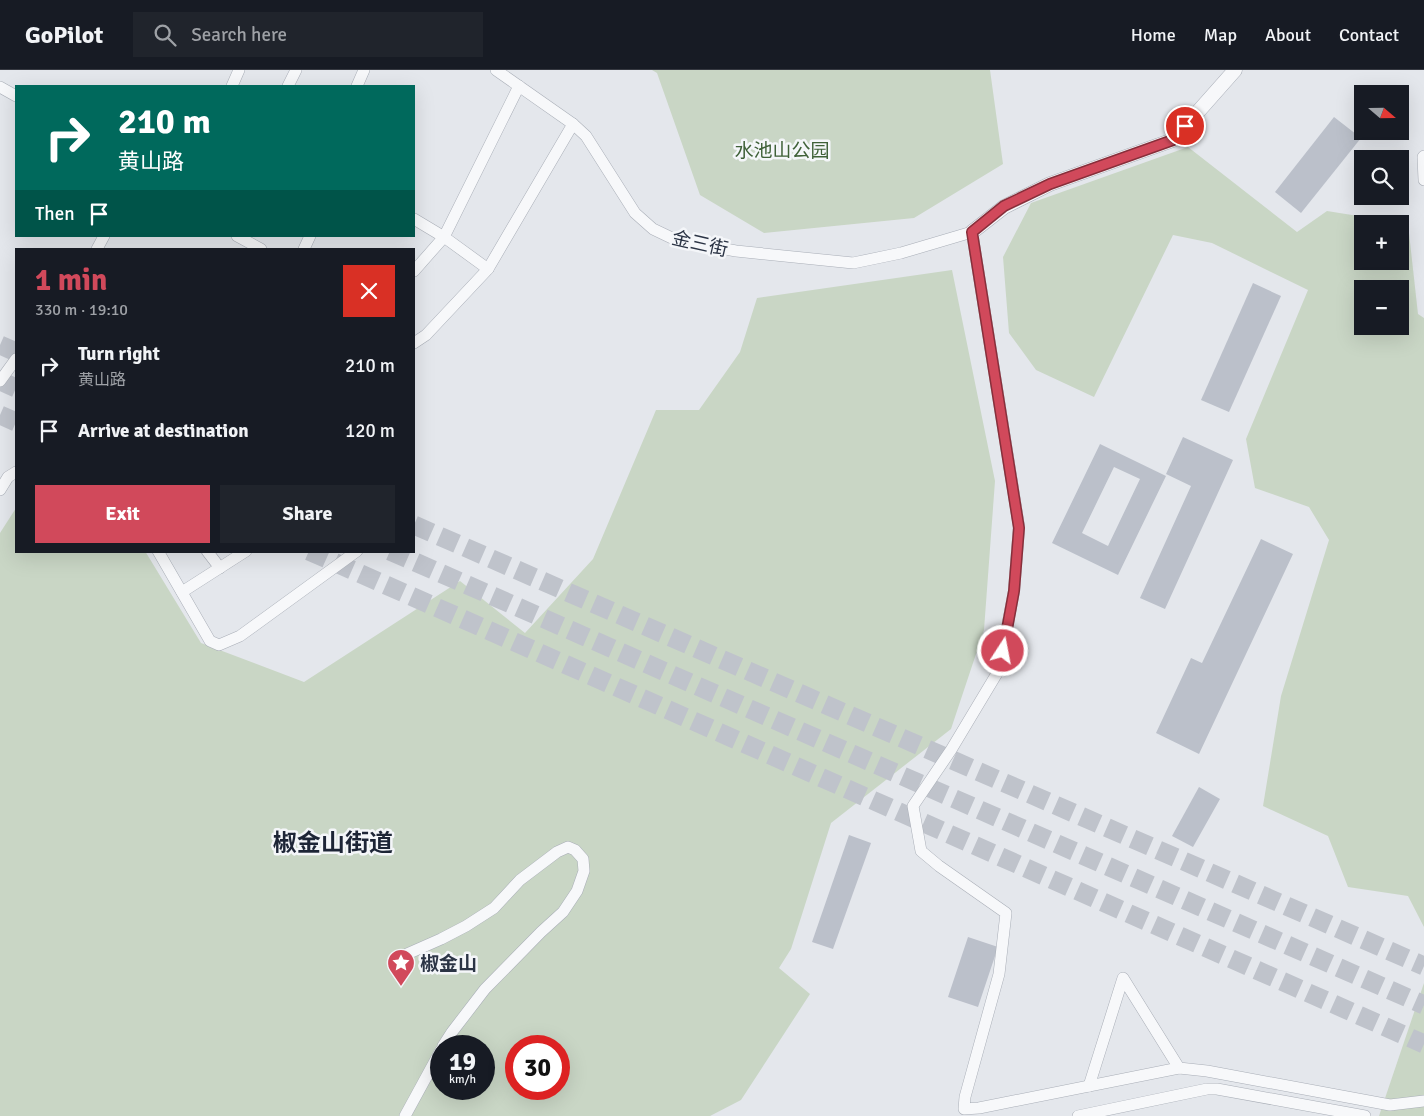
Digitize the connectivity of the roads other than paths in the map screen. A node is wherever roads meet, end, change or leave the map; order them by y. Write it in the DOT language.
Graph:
graph roads {
  1 [pos="238,70"];
  2 [pos="296,70"];
  3 [pos="364,70"];
  4 [pos="496,70"];
  5 [pos="1235,70"];
  6 [pos="232,85"];
  7 [pos="288,85"];
  8 [pos="357,85"];
  9 [pos="519,86"];
  10 [pos="0,87"];
  11 [pos="15,95"];
  12 [pos="573,124"];
  13 [pos="1424,156"];
  14 [pos="1424,180"];
  15 [pos="415,220"];
  16 [pos="972,232"];
  17 [pos="239,237"];
  18 [pos="444,237"];
  19 [pos="259,248"];
  20 [pos="488,269"];
  21 [pos="415,270"];
  22 [pos="415,342"];
  23 [pos="15,359"];
  24 [pos="0,381"];
  25 [pos="15,473"];
  26 [pos="0,490"];
  27 [pos="159,553"];
  28 [pos="209,553"];
  29 [pos="243,553"];
  30 [pos="354,553"];
  31 [pos="220,568"];
  32 [pos="182,592"];
  33 [pos="407,954"];
  34 [pos="450,1035"];
  35 [pos="1179,1068"];
  36 [pos="430,1070"];
  37 [pos="1089,1086"];
  38 [pos="1424,1101"];
  39 [pos="963,1113"];
  40 [pos="405,1116"];
  41 [pos="1078,1116"];
  42 [pos="1365,1116"];
  1 -- 6 [label="street"];
  2 -- 7 [label="street"];
  3 -- 8 [label="street"];
  4 -- 9 [label="street, 金三街"];
  5 -- 16 [label="street"];
  9 -- 12 [label="street, 金三街"];
  9 -- 18 [label="street"];
  10 -- 11 [label="street"];
  12 -- 16 [label="street, 金三街"];
  12 -- 20 [label="street"];
  13 -- 14 [label="street"];
  15 -- 18 [label="street"];
  16 -- 39 [label="street"];
  17 -- 19 [label="street"];
  18 -- 20 [label="street"];
  18 -- 21 [label="street"];
  20 -- 22 [label="street"];
  23 -- 24 [label="street"];
  25 -- 26 [label="street"];
  27 -- 32 [label="street"];
  28 -- 31 [label="street"];
  29 -- 31 [label="street"];
  30 -- 32 [label="street"];
  31 -- 32 [label="street"];
  33 -- 34 [label="street"];
  35 -- 37 [label="street"];
  35 -- 37 [label="street"];
  35 -- 38 [label="street"];
  36 -- 40 [label="street"];
  37 -- 39 [label="street"];
  41 -- 42 [label="street"];
}
